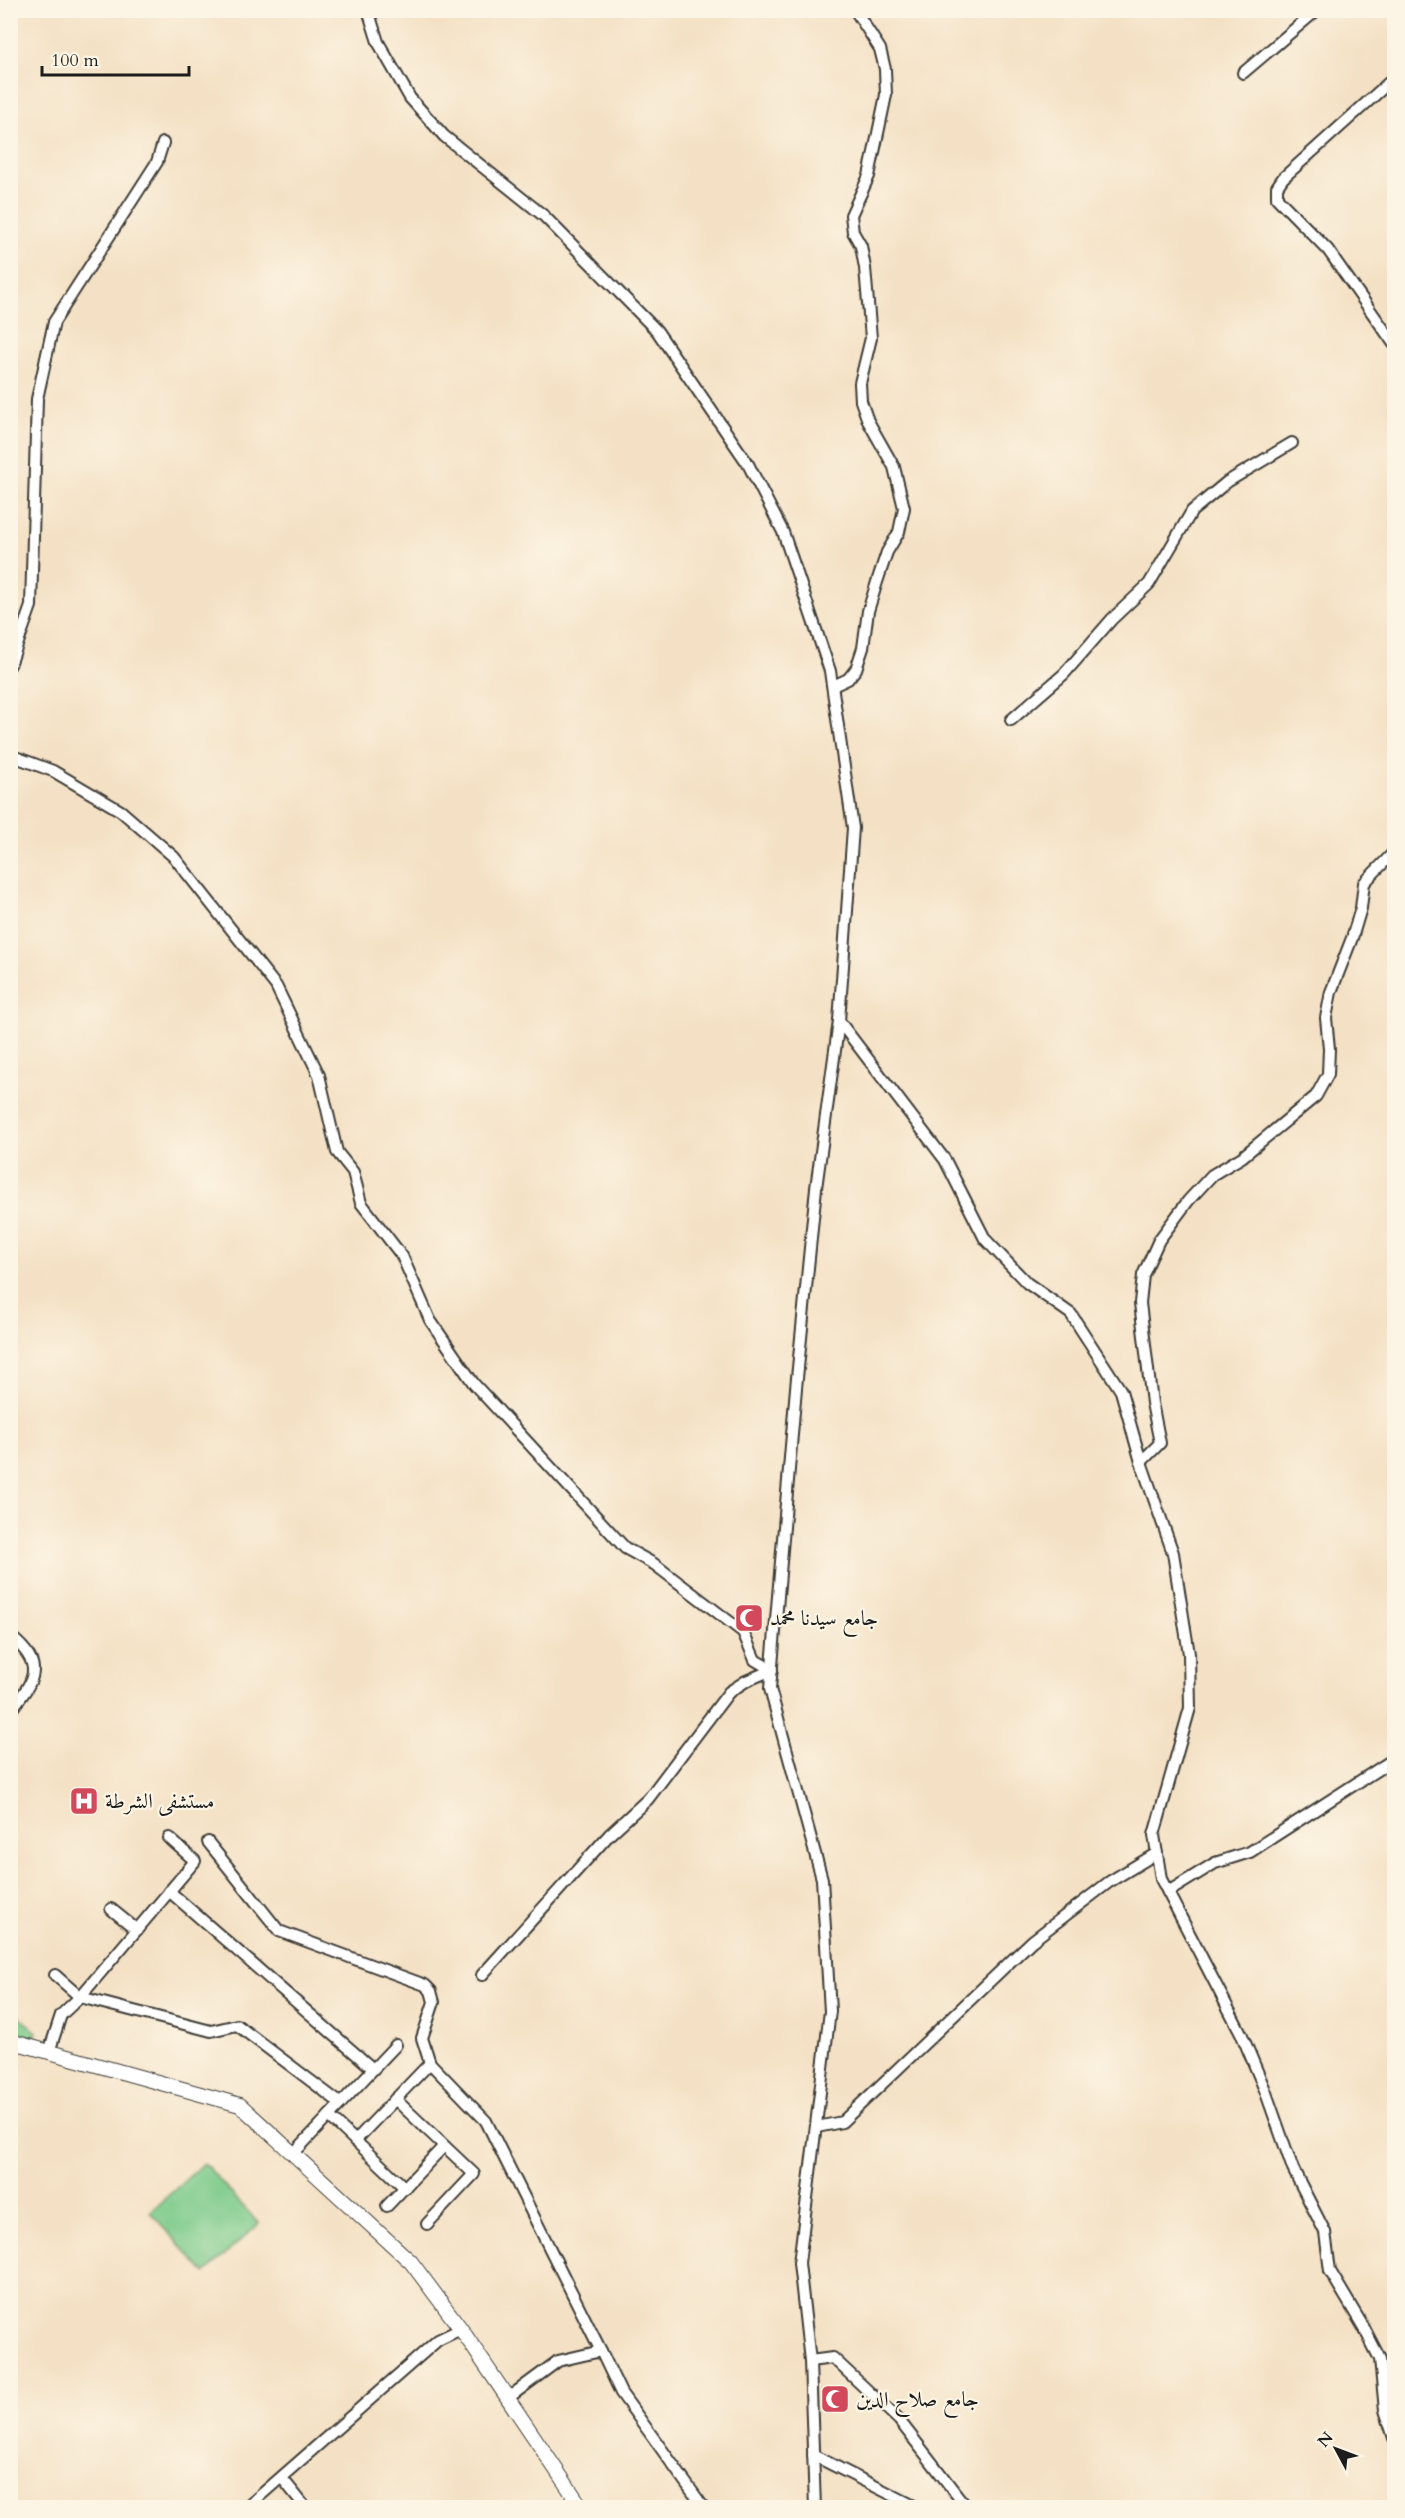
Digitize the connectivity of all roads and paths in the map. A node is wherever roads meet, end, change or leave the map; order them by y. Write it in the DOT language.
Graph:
graph roads {
  1 [pos="368,10"];
  2 [pos="855,10"];
  3 [pos="1317,10"];
  4 [pos="1243,73"];
  5 [pos="1395,78"];
  6 [pos="163,143"];
  7 [pos="1395,344"];
  8 [pos="1292,443"];
  9 [pos="10,665"];
  10 [pos="832,686"];
  11 [pos="1011,720"];
  12 [pos="10,755"];
  13 [pos="1395,852"];
  14 [pos="839,1021"];
  15 [pos="1141,1462"];
  16 [pos="10,1636"];
  17 [pos="772,1670"];
  18 [pos="10,1712"];
  19 [pos="1395,1759"];
  20 [pos="169,1838"];
  21 [pos="208,1842"];
  22 [pos="1157,1853"];
  23 [pos="170,1891"];
  24 [pos="1168,1892"];
  25 [pos="111,1909"];
  26 [pos="137,1930"];
  27 [pos="482,1975"];
  28 [pos="55,1976"];
  29 [pos="80,1997"];
  30 [pos="10,2041"];
  31 [pos="396,2045"];
  32 [pos="49,2052"];
  33 [pos="429,2063"];
  34 [pos="373,2069"];
  35 [pos="395,2099"];
  36 [pos="340,2103"];
  37 [pos="329,2116"];
  38 [pos="817,2127"];
  39 [pos="356,2141"];
  40 [pos="444,2146"];
  41 [pos="293,2154"];
  42 [pos="405,2187"];
  43 [pos="387,2206"];
  44 [pos="427,2224"];
  45 [pos="460,2329"];
  46 [pos="601,2351"];
  47 [pos="810,2361"];
  48 [pos="507,2398"];
  49 [pos="1395,2439"];
  50 [pos="813,2455"];
  51 [pos="282,2478"];
  52 [pos="246,2508"];
  53 [pos="306,2508"];
  54 [pos="582,2508"];
  55 [pos="704,2508"];
  56 [pos="815,2508"];
  57 [pos="918,2508"];
  58 [pos="966,2508"];
  1 -- 10 [label="street"];
  2 -- 10 [label="street"];
  3 -- 4 [label="street"];
  5 -- 7 [label="street"];
  6 -- 9 [label="street"];
  8 -- 11 [label="street"];
  10 -- 14 [label="street"];
  12 -- 17 [label="street"];
  13 -- 15 [label="street"];
  14 -- 15 [label="street"];
  14 -- 17 [label="street"];
  15 -- 22 [label="street"];
  16 -- 18 [label="street"];
  17 -- 27 [label="street"];
  17 -- 38 [label="street"];
  19 -- 24 [label="street"];
  20 -- 23 [label="street"];
  21 -- 33 [label="street"];
  22 -- 24 [label="street"];
  22 -- 38 [label="street"];
  23 -- 26 [label="street"];
  23 -- 34 [label="street"];
  24 -- 49 [label="street"];
  25 -- 26 [label="street"];
  26 -- 29 [label="street"];
  28 -- 29 [label="street"];
  29 -- 32 [label="street"];
  29 -- 36 [label="street"];
  30 -- 32 [label="street"];
  31 -- 34 [label="street"];
  32 -- 41 [label="street"];
  33 -- 35 [label="street"];
  33 -- 46 [label="street"];
  34 -- 36 [label="street"];
  35 -- 39 [label="street"];
  35 -- 40 [label="street"];
  36 -- 37 [label="street"];
  37 -- 39 [label="street"];
  37 -- 41 [label="street"];
  38 -- 47 [label="street"];
  39 -- 42 [label="street"];
  40 -- 42 [label="street"];
  40 -- 44 [label="street"];
  41 -- 45 [label="street"];
  42 -- 43 [label="street"];
  45 -- 48 [label="street"];
  45 -- 51 [label="street"];
  46 -- 48 [label="street"];
  46 -- 55 [label="street"];
  47 -- 50 [label="street"];
  47 -- 58 [label="street"];
  48 -- 54 [label="street"];
  50 -- 56 [label="street"];
  50 -- 57 [label="street"];
  51 -- 52 [label="street"];
  51 -- 53 [label="street"];
}
